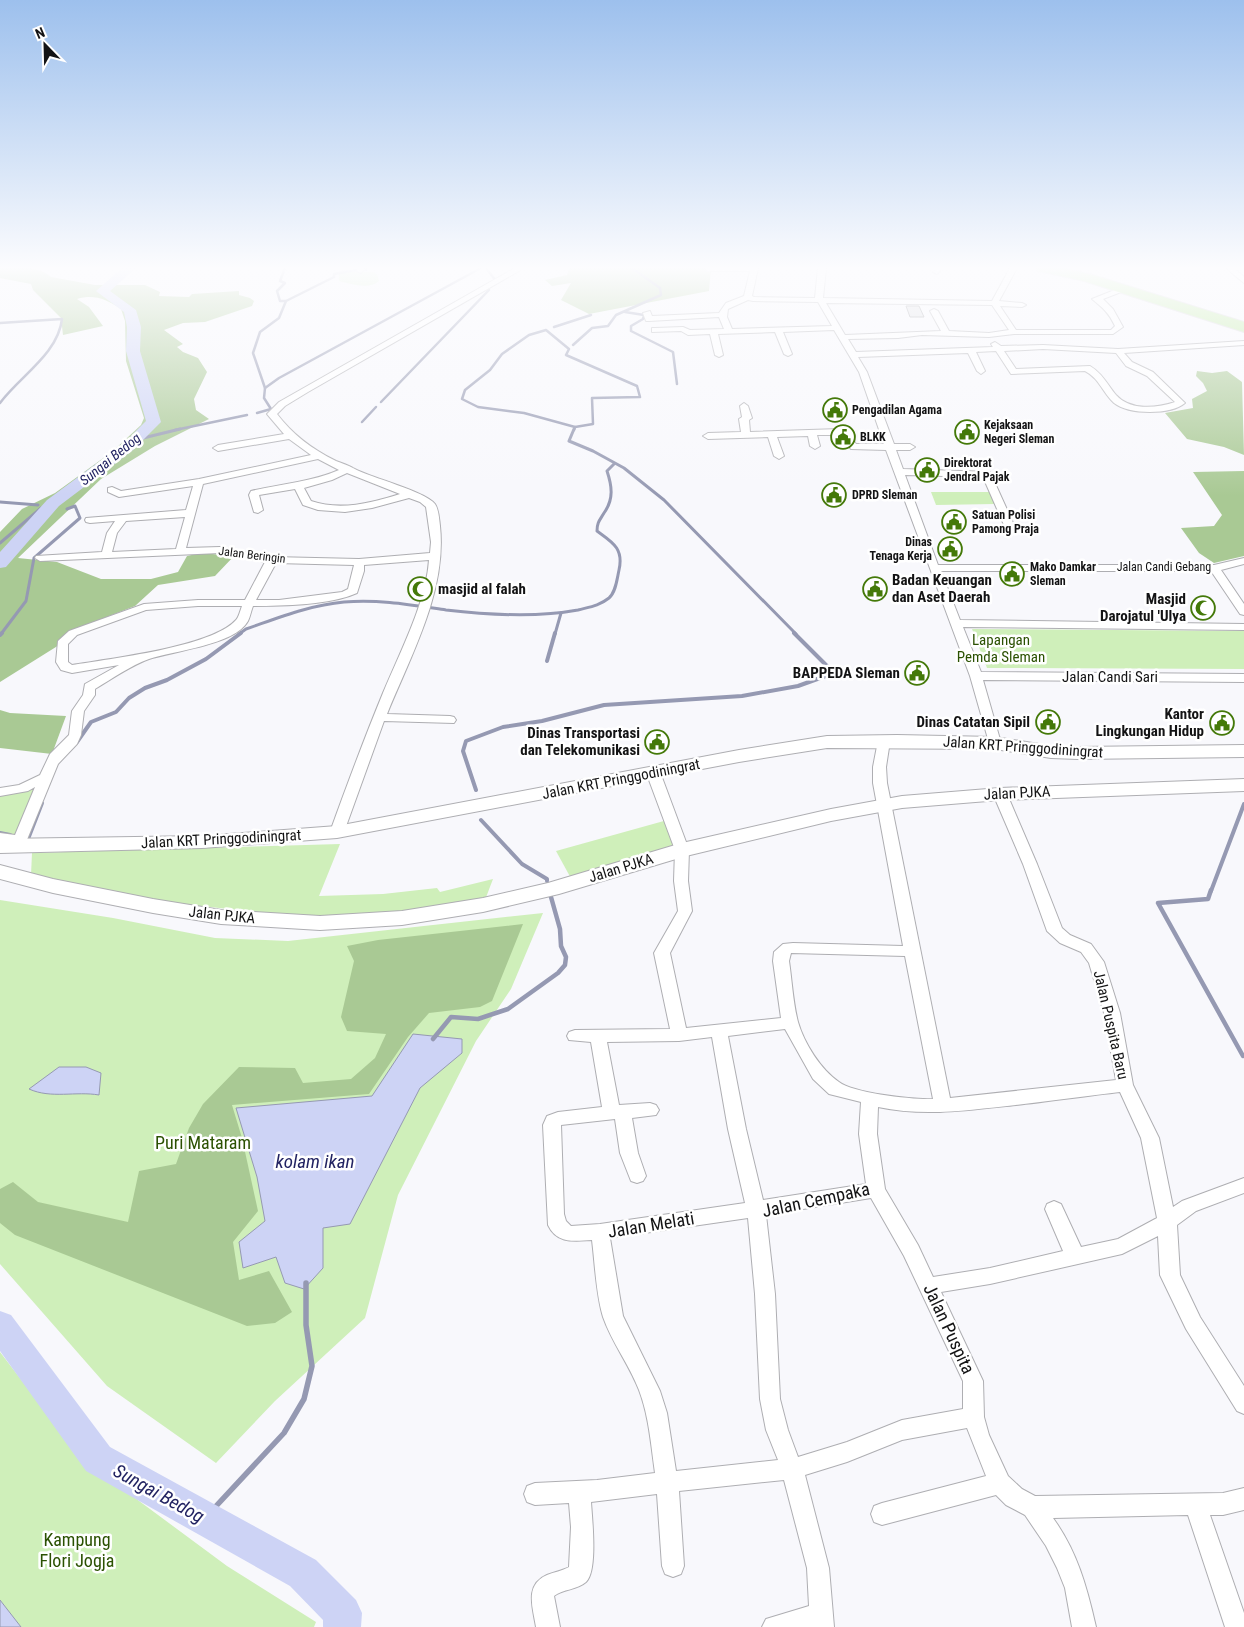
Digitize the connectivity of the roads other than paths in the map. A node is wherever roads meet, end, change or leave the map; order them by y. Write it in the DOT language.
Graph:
graph roads {
  1 [pos="388,344"];
  2 [pos="717,344"];
  3 [pos="784,344"];
  4 [pos="846,344"];
  5 [pos="995,344"];
  6 [pos="1229,344"];
  7 [pos="999,350"];
  8 [pos="971,351"];
  9 [pos="1118,351"];
  10 [pos="788,354"];
  11 [pos="720,355"];
  12 [pos="853,355"];
  13 [pos="981,371"];
  14 [pos="744,406"];
  15 [pos="812,433"];
  16 [pos="746,434"];
  17 [pos="772,434"];
  18 [pos="291,436"];
  19 [pos="708,436"];
  20 [pos="815,446"];
  21 [pos="890,447"];
  22 [pos="910,447"];
  23 [pos="218,448"];
  24 [pos="318,456"];
  25 [pos="779,456"];
  26 [pos="349,469"];
  27 [pos="899,472"];
  28 [pos="199,482"];
  29 [pos="298,486"];
  30 [pos="112,490"];
  31 [pos="410,494"];
  32 [pos="258,510"];
  33 [pos="191,513"];
  34 [pos="123,516"];
  35 [pos="90,520"];
  36 [pos="1009,525"];
  37 [pos="180,552"];
  38 [pos="106,556"];
  39 [pos="434,556"];
  40 [pos="40,558"];
  41 [pos="272,560"];
  42 [pos="1244,561"];
  43 [pos="359,562"];
  44 [pos="934,568"];
  45 [pos="1214,568"];
  46 [pos="249,602"];
  47 [pos="1244,612"];
  48 [pos="956,623"];
  49 [pos="1244,627"];
  50 [pos="147,656"];
  51 [pos="976,676"];
  52 [pos="1244,678"];
  53 [pos="380,717"];
  54 [pos="450,720"];
  55 [pos="884,741"];
  56 [pos="995,743"];
  57 [pos="1244,751"];
  58 [pos="653,772"];
  59 [pos="46,776"];
  60 [pos="1244,785"];
  61 [pos="0,792"];
  62 [pos="1000,794"];
  63 [pos="885,804"];
  64 [pos="337,832"];
  65 [pos="0,837"];
  66 [pos="13,844"];
  67 [pos="682,850"];
  68 [pos="0,872"];
  69 [pos="910,951"];
  70 [pos="790,1023"];
  71 [pos="719,1031"];
  72 [pos="679,1035"];
  73 [pos="575,1036"];
  74 [pos="598,1036"];
  75 [pos="1125,1085"];
  76 [pos="870,1098"];
  77 [pos="943,1105"];
  78 [pos="650,1110"];
  79 [pos="617,1111"];
  80 [pos="637,1176"];
  81 [pos="1244,1185"];
  82 [pos="876,1190"];
  83 [pos="756,1209"];
  84 [pos="1054,1210"];
  85 [pos="1167,1222"];
  86 [pos="600,1232"];
  87 [pos="1075,1256"];
  88 [pos="928,1286"];
  89 [pos="1244,1404"];
  90 [pos="974,1417"];
  91 [pos="792,1469"];
  92 [pos="667,1482"];
  93 [pos="1000,1483"];
  94 [pos="579,1492"];
  95 [pos="535,1494"];
  96 [pos="1244,1499"];
  97 [pos="1195,1504"];
  98 [pos="1033,1507"];
  99 [pos="882,1514"];
  100 [pos="674,1566"];
  101 [pos="821,1621"];
  102 [pos="548,1627"];
  103 [pos="774,1627"];
  104 [pos="1084,1627"];
  105 [pos="1237,1627"];
  1 -- 18 [label="street"];
  2 -- 11 [label="street"];
  3 -- 10 [label="street"];
  4 -- 12 [label="street"];
  5 -- 7 [label="street"];
  6 -- 9 [label="street"];
  7 -- 8 [label="street"];
  7 -- 9 [label="street"];
  7 -- 9 [label="street"];
  8 -- 12 [label="street"];
  8 -- 13 [label="street"];
  12 -- 21 [label="street"];
  14 -- 16 [label="street"];
  15 -- 17 [label="street"];
  15 -- 20 [label="street"];
  15 -- 21 [label="street"];
  16 -- 17 [label="street"];
  16 -- 19 [label="street"];
  17 -- 25 [label="street"];
  18 -- 23 [label="street"];
  18 -- 24 [label="street"];
  21 -- 22 [label="street"];
  21 -- 27 [label="street"];
  24 -- 26 [label="street"];
  24 -- 28 [label="street"];
  26 -- 29 [label="street"];
  26 -- 31 [label="street"];
  27 -- 36 [label="street"];
  27 -- 44 [label="street"];
  28 -- 30 [label="street"];
  28 -- 33 [label="street"];
  29 -- 31 [label="street"];
  29 -- 32 [label="street"];
  31 -- 39 [label="street"];
  33 -- 34 [label="street"];
  33 -- 37 [label="street"];
  34 -- 35 [label="street"];
  34 -- 38 [label="street"];
  37 -- 38 [label="street, Jalan Beringin"];
  37 -- 41 [label="street, Jalan Beringin"];
  38 -- 40 [label="street, Jalan Beringin"];
  39 -- 43 [label="street, Jalan Beringin"];
  39 -- 53 [label="street"];
  41 -- 43 [label="street, Jalan Beringin"];
  41 -- 46 [label="street"];
  42 -- 45 [label="street, Jalan Candi Gebang"];
  43 -- 46 [label="street"];
  44 -- 45 [label="street, Jalan Candi Gebang"];
  44 -- 48 [label="street"];
  45 -- 47 [label="street"];
  46 -- 50 [label="street"];
  46 -- 50 [label="street"];
  48 -- 49 [label="street"];
  48 -- 51 [label="street"];
  50 -- 59 [label="street"];
  51 -- 52 [label="street, Jalan Candi Sari"];
  51 -- 56 [label="street"];
  53 -- 54 [label="street"];
  53 -- 64 [label="street"];
  55 -- 56 [label="main road, Jalan KRT Pringgodiningrat"];
  55 -- 58 [label="main road, Jalan KRT Pringgodiningrat"];
  55 -- 63 [label="street"];
  56 -- 57 [label="main road, Jalan KRT Pringgodiningrat"];
  58 -- 64 [label="main road, Jalan KRT Pringgodiningrat"];
  58 -- 67 [label="street"];
  59 -- 61 [label="street"];
  59 -- 66 [label="street"];
  60 -- 62 [label="main road, Jalan PJKA"];
  62 -- 63 [label="main road, Jalan PJKA"];
  62 -- 75 [label="street, Jalan Puspita Baru"];
  63 -- 67 [label="main road, Jalan PJKA"];
  63 -- 69 [label="street"];
  64 -- 66 [label="main road, Jalan KRT Pringgodiningrat"];
  65 -- 66 [label="street"];
  67 -- 68 [label="main road, Jalan PJKA"];
  67 -- 72 [label="street"];
  69 -- 70 [label="street"];
  69 -- 77 [label="street"];
  70 -- 71 [label="street"];
  70 -- 76 [label="street"];
  71 -- 72 [label="street"];
  71 -- 83 [label="street"];
  72 -- 74 [label="street"];
  73 -- 74 [label="street"];
  74 -- 79 [label="street"];
  75 -- 77 [label="street"];
  75 -- 85 [label="street, Jalan Puspita Baru"];
  76 -- 77 [label="street"];
  76 -- 82 [label="street, Jalan Cempaka"];
  78 -- 79 [label="street"];
  79 -- 80 [label="street"];
  79 -- 86 [label="street"];
  81 -- 85 [label="street"];
  82 -- 83 [label="street, Jalan Cempaka"];
  82 -- 88 [label="street, Jalan Puspita"];
  83 -- 86 [label="street, Jalan Melati"];
  83 -- 91 [label="street, Jalan Cempaka"];
  84 -- 87 [label="street"];
  85 -- 87 [label="street"];
  85 -- 89 [label="street, Jalan Puspita Baru"];
  86 -- 92 [label="street, Jalan Melati"];
  87 -- 88 [label="street"];
  88 -- 90 [label="street, Jalan Puspita"];
  90 -- 91 [label="street"];
  90 -- 93 [label="street, Jalan Puspita"];
  91 -- 92 [label="street"];
  91 -- 101 [label="street, Jalan Cempaka"];
  92 -- 94 [label="street"];
  92 -- 100 [label="street, Jalan Melati"];
  93 -- 98 [label="street, Jalan Puspita"];
  93 -- 99 [label="street"];
  94 -- 95 [label="street"];
  94 -- 102 [label="street"];
  96 -- 97 [label="street"];
  97 -- 98 [label="street"];
  97 -- 105 [label="street"];
  98 -- 104 [label="street, Jalan Puspita"];
  101 -- 103 [label="street"];
}
